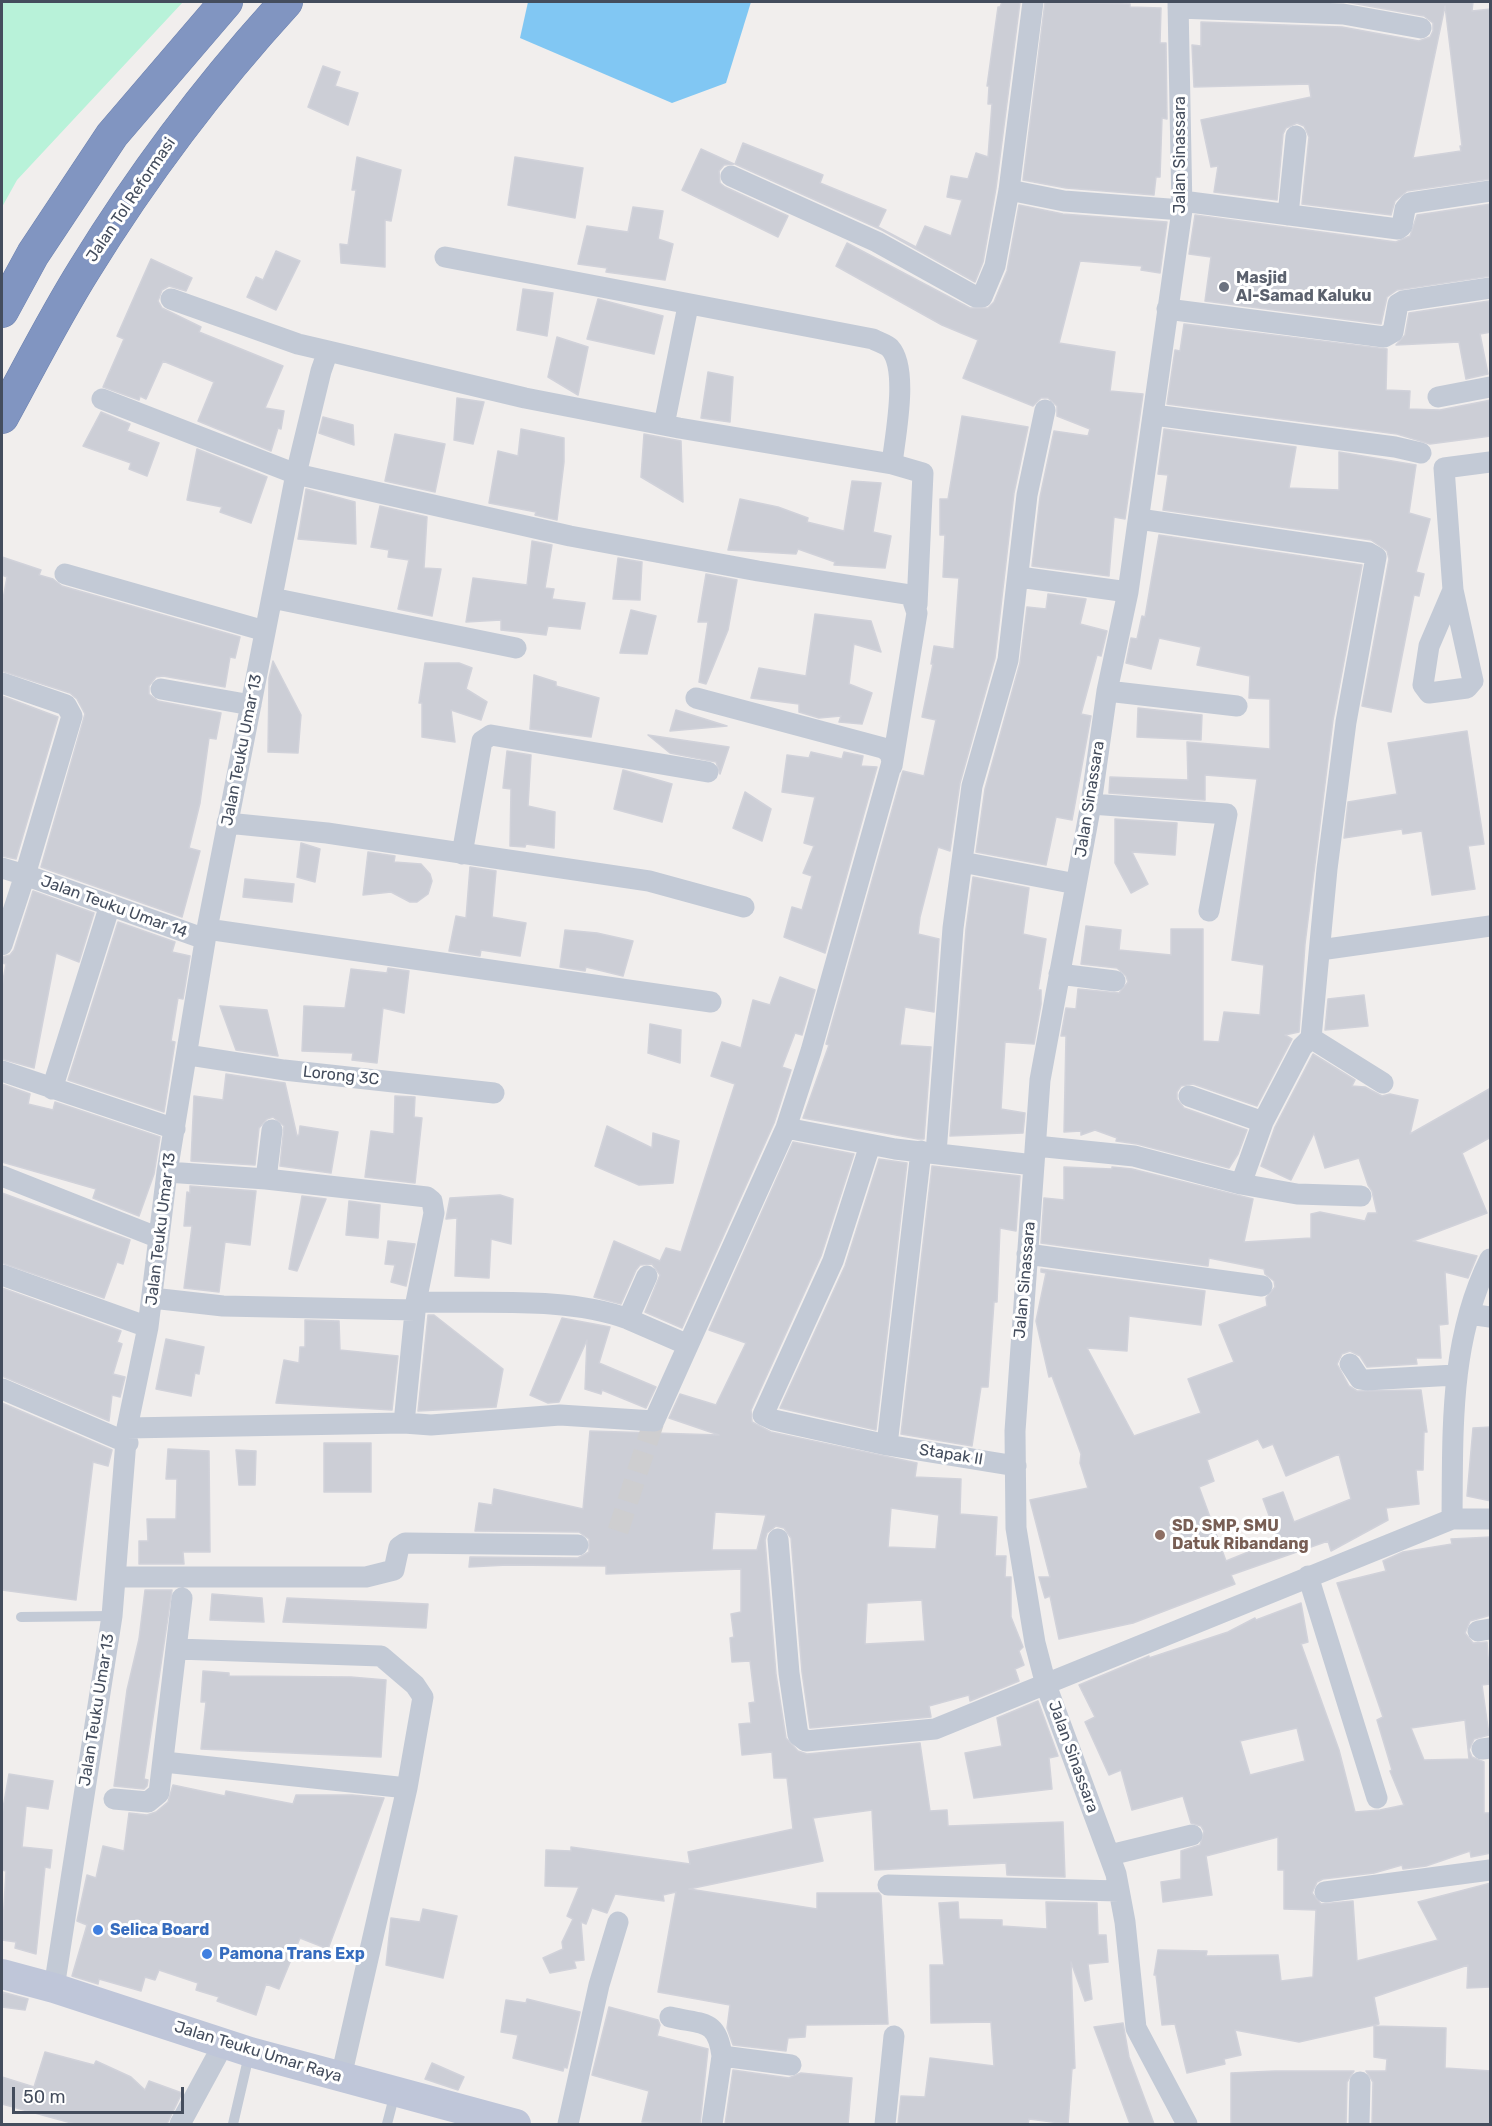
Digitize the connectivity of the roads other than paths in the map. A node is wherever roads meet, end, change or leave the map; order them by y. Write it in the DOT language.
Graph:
graph roads {
  1 [pos="226,2"];
  2 [pos="286,2"];
  3 [pos="1033,2"];
  4 [pos="1178,5"];
  5 [pos="1421,28"];
  6 [pos="1296,136"];
  7 [pos="731,176"];
  8 [pos="1009,190"];
  9 [pos="1491,191"];
  10 [pos="1182,206"];
  11 [pos="1288,215"];
  12 [pos="445,257"];
  13 [pos="1491,288"];
  14 [pos="171,299"];
  15 [pos="688,306"];
  16 [pos="1167,309"];
  17 [pos="2,311"];
  18 [pos="328,351"];
  19 [pos="1491,387"];
  20 [pos="1438,397"];
  21 [pos="102,399"];
  22 [pos="1045,410"];
  23 [pos="1154,415"];
  24 [pos="2,417"];
  25 [pos="664,425"];
  26 [pos="1421,453"];
  27 [pos="1491,462"];
  28 [pos="892,464"];
  29 [pos="296,474"];
  30 [pos="1139,519"];
  31 [pos="65,574"];
  32 [pos="1019,577"];
  33 [pos="1453,590"];
  34 [pos="1128,592"];
  35 [pos="272,598"];
  36 [pos="912,600"];
  37 [pos="265,631"];
  38 [pos="516,648"];
  39 [pos="2,683"];
  40 [pos="161,689"];
  41 [pos="1107,691"];
  42 [pos="696,698"];
  43 [pos="251,705"];
  44 [pos="1237,706"];
  45 [pos="892,766"];
  46 [pos="708,772"];
  47 [pos="1091,804"];
  48 [pos="227,823"];
  49 [pos="462,854"];
  50 [pos="962,862"];
  51 [pos="2,868"];
  52 [pos="25,875"];
  53 [pos="1076,884"];
  54 [pos="110,905"];
  55 [pos="744,907"];
  56 [pos="1209,911"];
  57 [pos="1491,926"];
  58 [pos="206,934"];
  59 [pos="2,945"];
  60 [pos="1320,950"];
  61 [pos="1059,974"];
  62 [pos="1115,981"];
  63 [pos="711,1002"];
  64 [pos="1311,1038"];
  65 [pos="188,1055"];
  66 [pos="2,1071"];
  67 [pos="1383,1083"];
  68 [pos="52,1089"];
  69 [pos="494,1093"];
  70 [pos="1189,1096"];
  71 [pos="1263,1122"];
  72 [pos="786,1128"];
  73 [pos="174,1129"];
  74 [pos="272,1130"];
  75 [pos="870,1145"];
  76 [pos="928,1152"];
  77 [pos="1035,1155"];
  78 [pos="167,1172"];
  79 [pos="2,1176"];
  80 [pos="266,1179"];
  81 [pos="1241,1184"];
  82 [pos="1361,1196"];
  83 [pos="159,1238"];
  84 [pos="1027,1254"];
  85 [pos="1491,1259"];
  86 [pos="2,1275"];
  87 [pos="647,1276"];
  88 [pos="1262,1286"];
  89 [pos="152,1298"];
  90 [pos="416,1306"];
  91 [pos="1469,1314"];
  92 [pos="1491,1317"];
  93 [pos="628,1320"];
  94 [pos="148,1327"];
  95 [pos="688,1346"];
  96 [pos="1350,1364"];
  97 [pos="1455,1375"];
  98 [pos="2,1389"];
  99 [pos="404,1424"];
  100 [pos="128,1435"];
  101 [pos="887,1444"];
  102 [pos="1016,1466"];
  103 [pos="1491,1518"];
  104 [pos="1452,1519"];
  105 [pos="778,1539"];
  106 [pos="578,1545"];
  107 [pos="1308,1576"];
  108 [pos="116,1577"];
  109 [pos="182,1598"];
  110 [pos="112,1616"];
  111 [pos="21,1617"];
  112 [pos="177,1649"];
  113 [pos="1046,1685"];
  114 [pos="164,1762"];
  115 [pos="407,1788"];
  116 [pos="1377,1798"];
  117 [pos="114,1799"];
  118 [pos="1192,1835"];
  119 [pos="1110,1855"];
  120 [pos="1491,1870"];
  121 [pos="888,1885"];
  122 [pos="1119,1891"];
  123 [pos="1324,1892"];
  124 [pos="618,1922"];
  125 [pos="2,1974"];
  126 [pos="54,1988"];
  127 [pos="670,2018"];
  128 [pos="894,2036"];
  129 [pos="237,2048"];
  130 [pos="722,2055"];
  131 [pos="791,2065"];
  132 [pos="341,2077"];
  133 [pos="1360,2082"];
  134 [pos="395,2093"];
  135 [pos="180,2124"];
  136 [pos="233,2124"];
  137 [pos="387,2124"];
  138 [pos="516,2124"];
  139 [pos="568,2124"];
  140 [pos="712,2124"];
  141 [pos="885,2124"];
  142 [pos="1187,2124"];
  143 [pos="1359,2124"];
  1 -- 17 [label="highway"];
  2 -- 24 [label="highway, Jalan Tol Reformasi"];
  3 -- 8 [label="street"];
  4 -- 5 [label="street"];
  4 -- 10 [label="street, Jalan Sinassara"];
  6 -- 11 [label="street"];
  7 -- 8 [label="street"];
  8 -- 10 [label="street"];
  9 -- 11 [label="street"];
  10 -- 11 [label="street"];
  10 -- 16 [label="street, Jalan Sinassara"];
  12 -- 15 [label="street"];
  13 -- 16 [label="street"];
  14 -- 18 [label="street"];
  15 -- 25 [label="street"];
  15 -- 28 [label="street"];
  16 -- 23 [label="street, Jalan Sinassara"];
  18 -- 25 [label="street"];
  18 -- 29 [label="street, Jalan Teuku Umar 13"];
  19 -- 20 [label="street"];
  21 -- 29 [label="street"];
  22 -- 32 [label="street"];
  23 -- 26 [label="street"];
  23 -- 30 [label="street, Jalan Sinassara"];
  25 -- 28 [label="street"];
  27 -- 33 [label="street"];
  28 -- 36 [label="street"];
  29 -- 35 [label="street, Jalan Teuku Umar 13"];
  29 -- 36 [label="street"];
  30 -- 34 [label="street, Jalan Sinassara"];
  30 -- 60 [label="street"];
  31 -- 37 [label="street"];
  32 -- 34 [label="street"];
  32 -- 50 [label="street"];
  34 -- 41 [label="street, Jalan Sinassara"];
  35 -- 37 [label="street, Jalan Teuku Umar 13"];
  35 -- 38 [label="street"];
  36 -- 45 [label="street"];
  37 -- 43 [label="street, Jalan Teuku Umar 13"];
  39 -- 52 [label="street"];
  40 -- 43 [label="street"];
  41 -- 44 [label="street"];
  41 -- 47 [label="street, Jalan Sinassara"];
  42 -- 45 [label="street"];
  43 -- 48 [label="street, Jalan Teuku Umar 13"];
  45 -- 72 [label="street"];
  46 -- 49 [label="street"];
  47 -- 53 [label="street, Jalan Sinassara"];
  47 -- 56 [label="street"];
  48 -- 49 [label="street"];
  48 -- 58 [label="street, Jalan Teuku Umar 13"];
  49 -- 55 [label="street"];
  50 -- 53 [label="street"];
  50 -- 76 [label="street"];
  51 -- 52 [label="street"];
  52 -- 54 [label="street, Jalan Teuku Umar 14"];
  52 -- 59 [label="street, Jalan Teuku Umar 14"];
  53 -- 61 [label="street, Jalan Sinassara"];
  54 -- 58 [label="street, Jalan Teuku Umar 14"];
  54 -- 68 [label="street"];
  57 -- 60 [label="street"];
  58 -- 63 [label="street, Jalan Teuku Umar 14"];
  58 -- 65 [label="street, Jalan Teuku Umar 13"];
  60 -- 64 [label="street"];
  61 -- 62 [label="street"];
  61 -- 77 [label="street, Jalan Sinassara"];
  64 -- 67 [label="street"];
  64 -- 71 [label="street"];
  65 -- 69 [label="street, Lorong 3C"];
  65 -- 73 [label="street, Jalan Teuku Umar 13"];
  66 -- 68 [label="street"];
  68 -- 73 [label="street"];
  70 -- 71 [label="street"];
  71 -- 81 [label="street"];
  72 -- 75 [label="street"];
  72 -- 95 [label="street"];
  73 -- 78 [label="street, Jalan Teuku Umar 13"];
  74 -- 80 [label="street"];
  75 -- 76 [label="street"];
  75 -- 101 [label="street, Stapak II"];
  76 -- 77 [label="street"];
  76 -- 101 [label="street"];
  77 -- 81 [label="street"];
  77 -- 84 [label="street, Jalan Sinassara"];
  78 -- 80 [label="street"];
  78 -- 83 [label="street, Jalan Teuku Umar 13"];
  79 -- 83 [label="street"];
  80 -- 90 [label="street"];
  81 -- 82 [label="street"];
  83 -- 89 [label="street, Jalan Teuku Umar 13"];
  84 -- 88 [label="street"];
  84 -- 102 [label="street, Jalan Sinassara"];
  85 -- 91 [label="street"];
  86 -- 94 [label="street"];
  87 -- 93 [label="street"];
  89 -- 90 [label="street"];
  89 -- 94 [label="street, Jalan Teuku Umar 13"];
  90 -- 93 [label="street"];
  90 -- 99 [label="street"];
  91 -- 92 [label="street"];
  91 -- 97 [label="street"];
  93 -- 95 [label="street"];
  94 -- 100 [label="street, Jalan Teuku Umar 13"];
  95 -- 99 [label="street"];
  96 -- 97 [label="street"];
  97 -- 104 [label="street"];
  98 -- 100 [label="street"];
  99 -- 100 [label="street"];
  100 -- 108 [label="street, Jalan Teuku Umar 13"];
  101 -- 102 [label="street, Stapak II"];
  102 -- 113 [label="street, Jalan Sinassara"];
  103 -- 104 [label="street"];
  104 -- 107 [label="street"];
  105 -- 113 [label="street"];
  106 -- 108 [label="street"];
  107 -- 113 [label="street"];
  107 -- 116 [label="street"];
  108 -- 110 [label="street, Jalan Teuku Umar 13"];
  109 -- 112 [label="street"];
  110 -- 111 [label="lane"];
  110 -- 126 [label="street, Jalan Teuku Umar 13"];
  112 -- 114 [label="street"];
  112 -- 115 [label="street"];
  113 -- 119 [label="street, Jalan Sinassara"];
  114 -- 115 [label="street"];
  114 -- 117 [label="street"];
  115 -- 132 [label="street"];
  118 -- 119 [label="street"];
  119 -- 122 [label="street, Jalan Sinassara"];
  120 -- 123 [label="street"];
  121 -- 122 [label="street"];
  122 -- 142 [label="street, Jalan Sinassara"];
  124 -- 139 [label="street"];
  125 -- 126 [label="main road, Jalan Teuku Umar Raya"];
  126 -- 129 [label="main road, Jalan Teuku Umar Raya"];
  127 -- 130 [label="street"];
  128 -- 141 [label="street"];
  129 -- 132 [label="main road, Jalan Teuku Umar Raya"];
  129 -- 135 [label="street"];
  129 -- 136 [label="lane"];
  130 -- 131 [label="street"];
  130 -- 140 [label="street"];
  132 -- 134 [label="main road, Jalan Teuku Umar Raya"];
  133 -- 143 [label="street"];
  134 -- 137 [label="lane"];
  134 -- 138 [label="main road, Jalan Teuku Umar Raya"];
}
